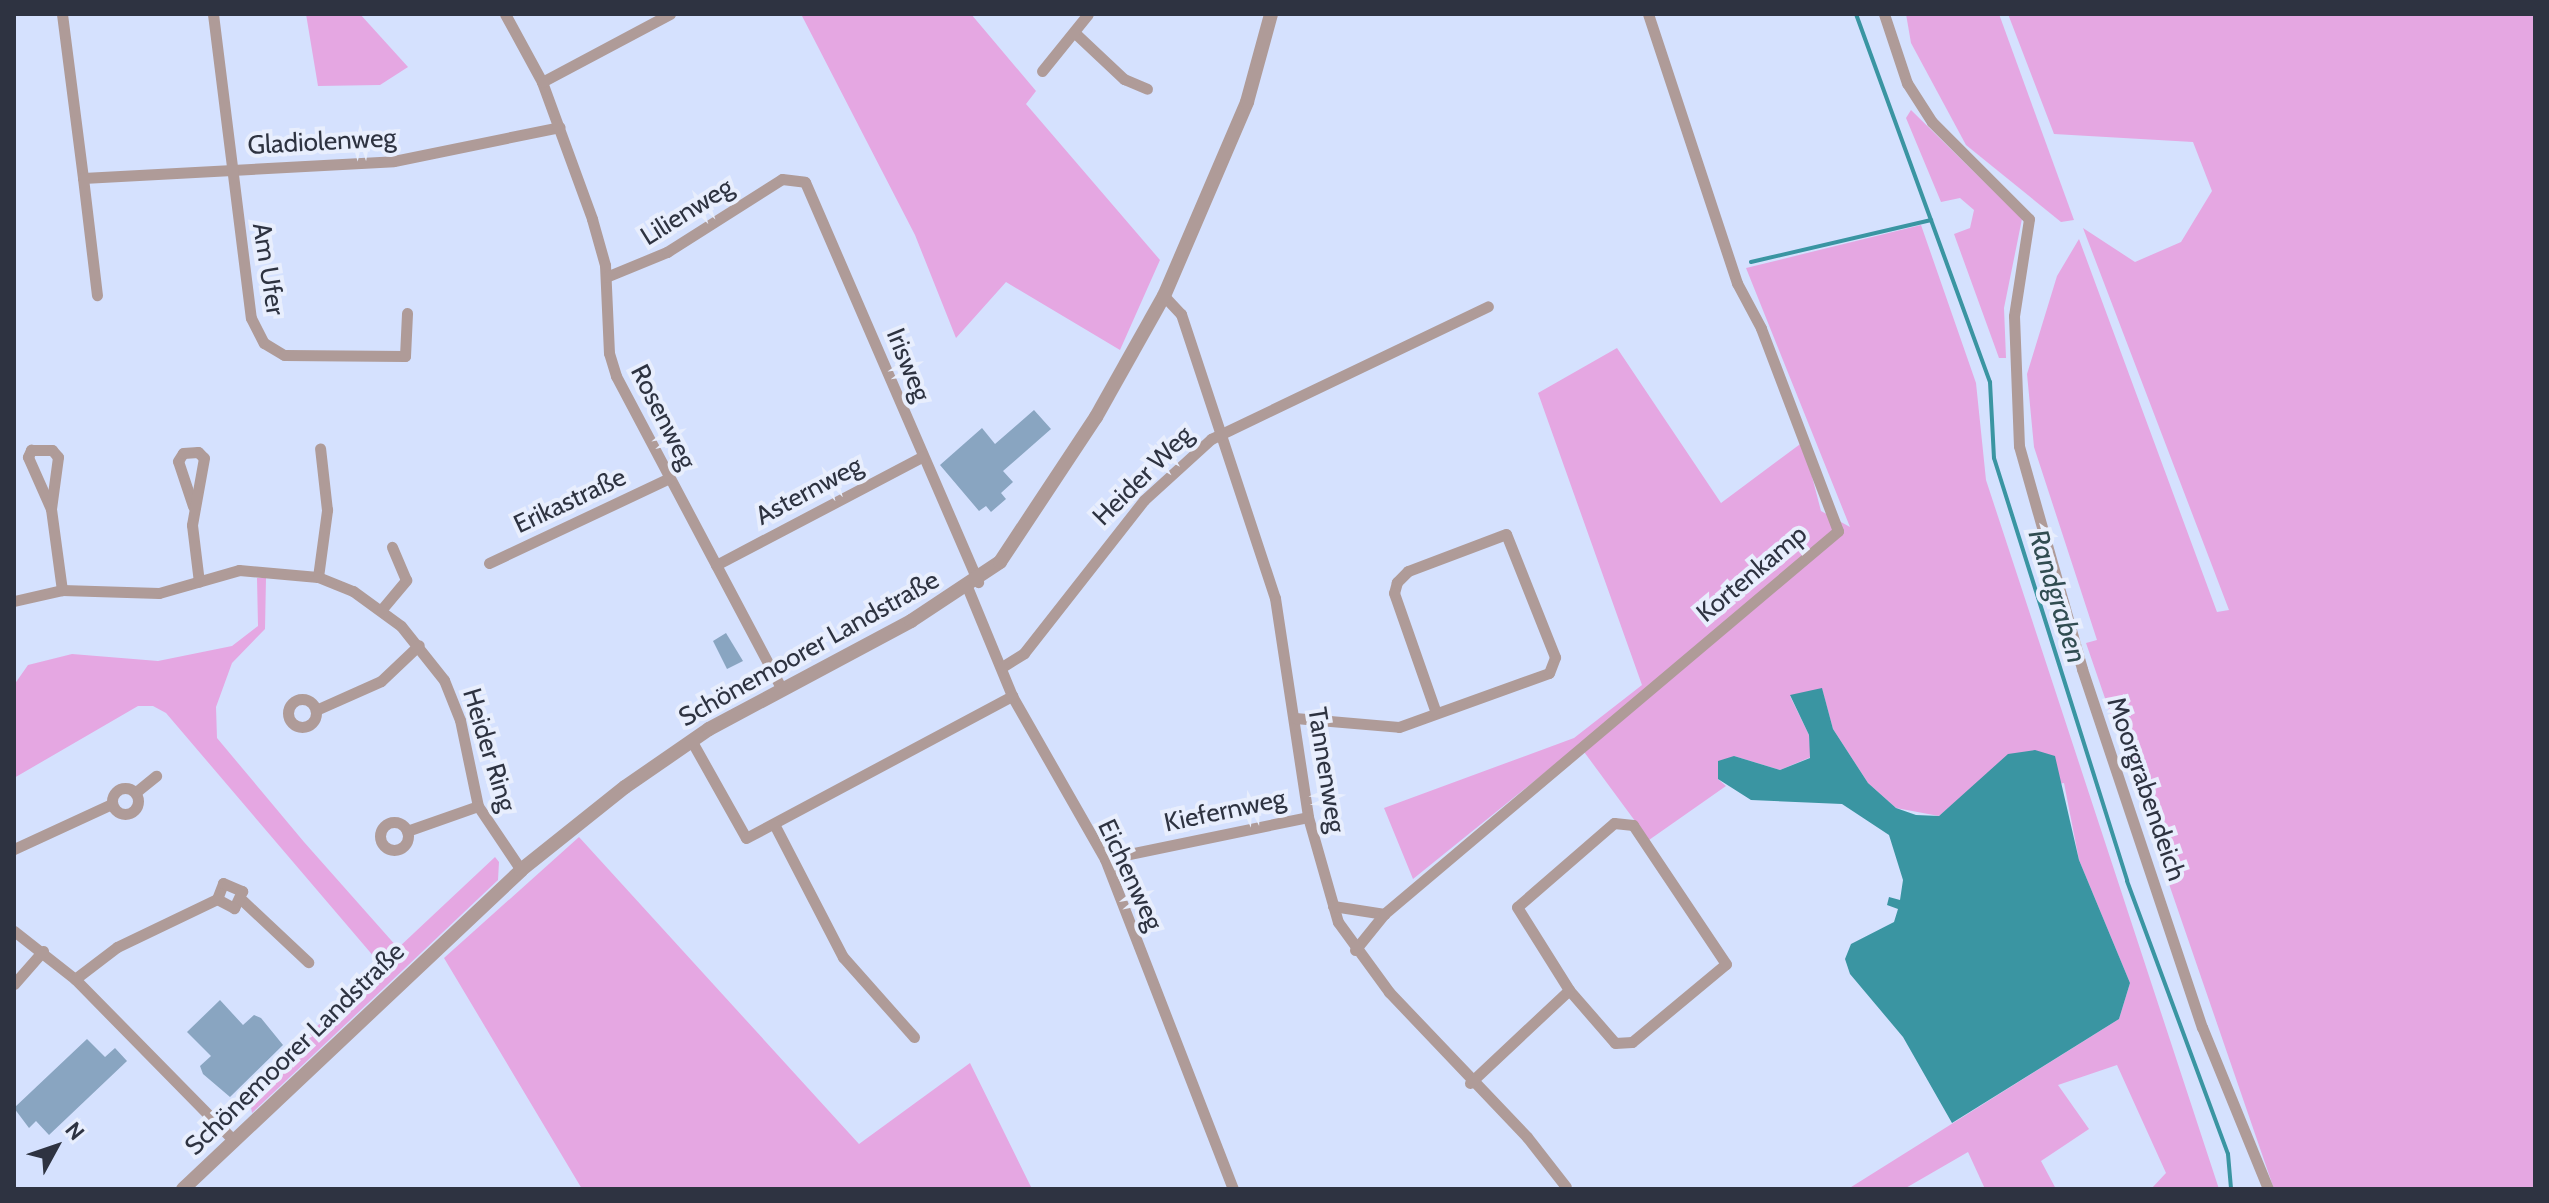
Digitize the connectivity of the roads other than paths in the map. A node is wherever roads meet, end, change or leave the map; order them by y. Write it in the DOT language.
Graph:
graph roads {
  1 [pos="62,14"];
  2 [pos="213,14"];
  3 [pos="505,14"];
  4 [pos="670,14"];
  5 [pos="1088,14"];
  6 [pos="1271,14"];
  7 [pos="1648,14"];
  8 [pos="1884,14"];
  9 [pos="1076,34"];
  10 [pos="1042,71"];
  11 [pos="542,82"];
  12 [pos="1147,89"];
  13 [pos="560,127"];
  14 [pos="231,169"];
  15 [pos="787,177"];
  16 [pos="83,178"];
  17 [pos="606,277"];
  18 [pos="97,295"];
  19 [pos="1164,296"];
  20 [pos="1488,306"];
  21 [pos="407,313"];
  22 [pos="1220,433"];
  23 [pos="320,448"];
  24 [pos="922,457"];
  25 [pos="670,478"];
  26 [pos="193,506"];
  27 [pos="51,509"];
  28 [pos="392,547"];
  29 [pos="489,563"];
  30 [pos="716,565"];
  31 [pos="318,577"];
  32 [pos="199,582"];
  33 [pos="973,586"];
  34 [pos="62,590"];
  35 [pos="14,601"];
  36 [pos="382,609"];
  37 [pos="419,645"];
  38 [pos="1002,667"];
  39 [pos="782,690"];
  40 [pos="1012,696"];
  41 [pos="316,710"];
  42 [pos="1435,710"];
  43 [pos="1295,718"];
  44 [pos="691,740"];
  45 [pos="156,776"];
  46 [pos="136,792"];
  47 [pos="112,804"];
  48 [pos="478,806"];
  49 [pos="1308,817"];
  50 [pos="774,824"];
  51 [pos="407,831"];
  52 [pos="14,849"];
  53 [pos="1105,859"];
  54 [pos="521,870"];
  55 [pos="217,899"];
  56 [pos="242,900"];
  57 [pos="1333,906"];
  58 [pos="1384,914"];
  59 [pos="14,931"];
  60 [pos="1355,950"];
  61 [pos="43,951"];
  62 [pos="308,962"];
  63 [pos="75,979"];
  64 [pos="14,984"];
  65 [pos="1569,990"];
  66 [pos="914,1037"];
  67 [pos="1470,1083"];
  68 [pos="234,1141"];
  69 [pos="1566,1187"];
  70 [pos="183,1189"];
  71 [pos="1233,1189"];
  72 [pos="2268,1189"];
  1 -- 16 [label="street"];
  2 -- 14 [label="street, Am Ufer"];
  3 -- 11 [label="street, Rosenweg"];
  4 -- 11 [label="street"];
  5 -- 9 [label="street"];
  6 -- 19 [label="street, Schönemoorer Landstraße"];
  7 -- 58 [label="street, Kortenkamp"];
  8 -- 72 [label="street, Moorgrabendeich"];
  9 -- 10 [label="street"];
  9 -- 12 [label="street"];
  11 -- 13 [label="street, Rosenweg"];
  13 -- 14 [label="street, Gladiolenweg"];
  13 -- 17 [label="street, Rosenweg"];
  14 -- 16 [label="street, Gladiolenweg"];
  14 -- 21 [label="street, Am Ufer"];
  15 -- 17 [label="street, Lilienweg"];
  15 -- 24 [label="street, Irisweg"];
  16 -- 18 [label="street"];
  17 -- 25 [label="street, Rosenweg"];
  19 -- 22 [label="street, Tannenweg"];
  19 -- 33 [label="street, Schönemoorer Landstraße"];
  20 -- 22 [label="street, Heider Weg"];
  22 -- 38 [label="street, Heider Weg"];
  22 -- 43 [label="street, Tannenweg"];
  23 -- 31 [label="street"];
  24 -- 30 [label="street, Asternweg"];
  24 -- 33 [label="street, Irisweg"];
  25 -- 29 [label="street, Erikastraße"];
  25 -- 30 [label="street, Rosenweg"];
  26 -- 32 [label="street"];
  27 -- 27 [label="street"];
  27 -- 34 [label="street"];
  28 -- 36 [label="street"];
  30 -- 39 [label="street, Rosenweg"];
  31 -- 32 [label="street, Heider Ring"];
  31 -- 36 [label="street, Heider Ring"];
  32 -- 34 [label="street, Heider Ring"];
  33 -- 38 [label="street, Eichenweg"];
  33 -- 39 [label="street, Schönemoorer Landstraße"];
  34 -- 35 [label="street, Heider Ring"];
  36 -- 37 [label="street, Heider Ring"];
  37 -- 41 [label="street"];
  37 -- 48 [label="street, Heider Ring"];
  38 -- 40 [label="street, Eichenweg"];
  39 -- 44 [label="street, Schönemoorer Landstraße"];
  40 -- 50 [label="street"];
  40 -- 53 [label="street, Eichenweg"];
  42 -- 42 [label="street"];
  42 -- 43 [label="street"];
  43 -- 49 [label="street, Tannenweg"];
  44 -- 50 [label="street"];
  44 -- 54 [label="street, Schönemoorer Landstraße"];
  45 -- 46 [label="street"];
  46 -- 47 [label="street"];
  46 -- 47 [label="street"];
  47 -- 52 [label="street"];
  48 -- 51 [label="street"];
  48 -- 54 [label="street, Heider Ring"];
  49 -- 53 [label="street, Kiefernweg"];
  49 -- 57 [label="street, Tannenweg"];
  50 -- 66 [label="street"];
  53 -- 71 [label="street, Eichenweg"];
  54 -- 68 [label="street, Schönemoorer Landstraße"];
  55 -- 56 [label="street"];
  55 -- 56 [label="street"];
  55 -- 63 [label="street"];
  56 -- 62 [label="street"];
  57 -- 58 [label="street"];
  57 -- 60 [label="street, Tannenweg"];
  58 -- 60 [label="street, Kortenkamp"];
  59 -- 61 [label="street"];
  60 -- 67 [label="street, Tannenweg"];
  61 -- 63 [label="street"];
  61 -- 64 [label="street"];
  63 -- 68 [label="street"];
  65 -- 65 [label="street"];
  65 -- 67 [label="street"];
  67 -- 69 [label="street, Tannenweg"];
  68 -- 70 [label="street, Schönemoorer Landstraße"];
}
